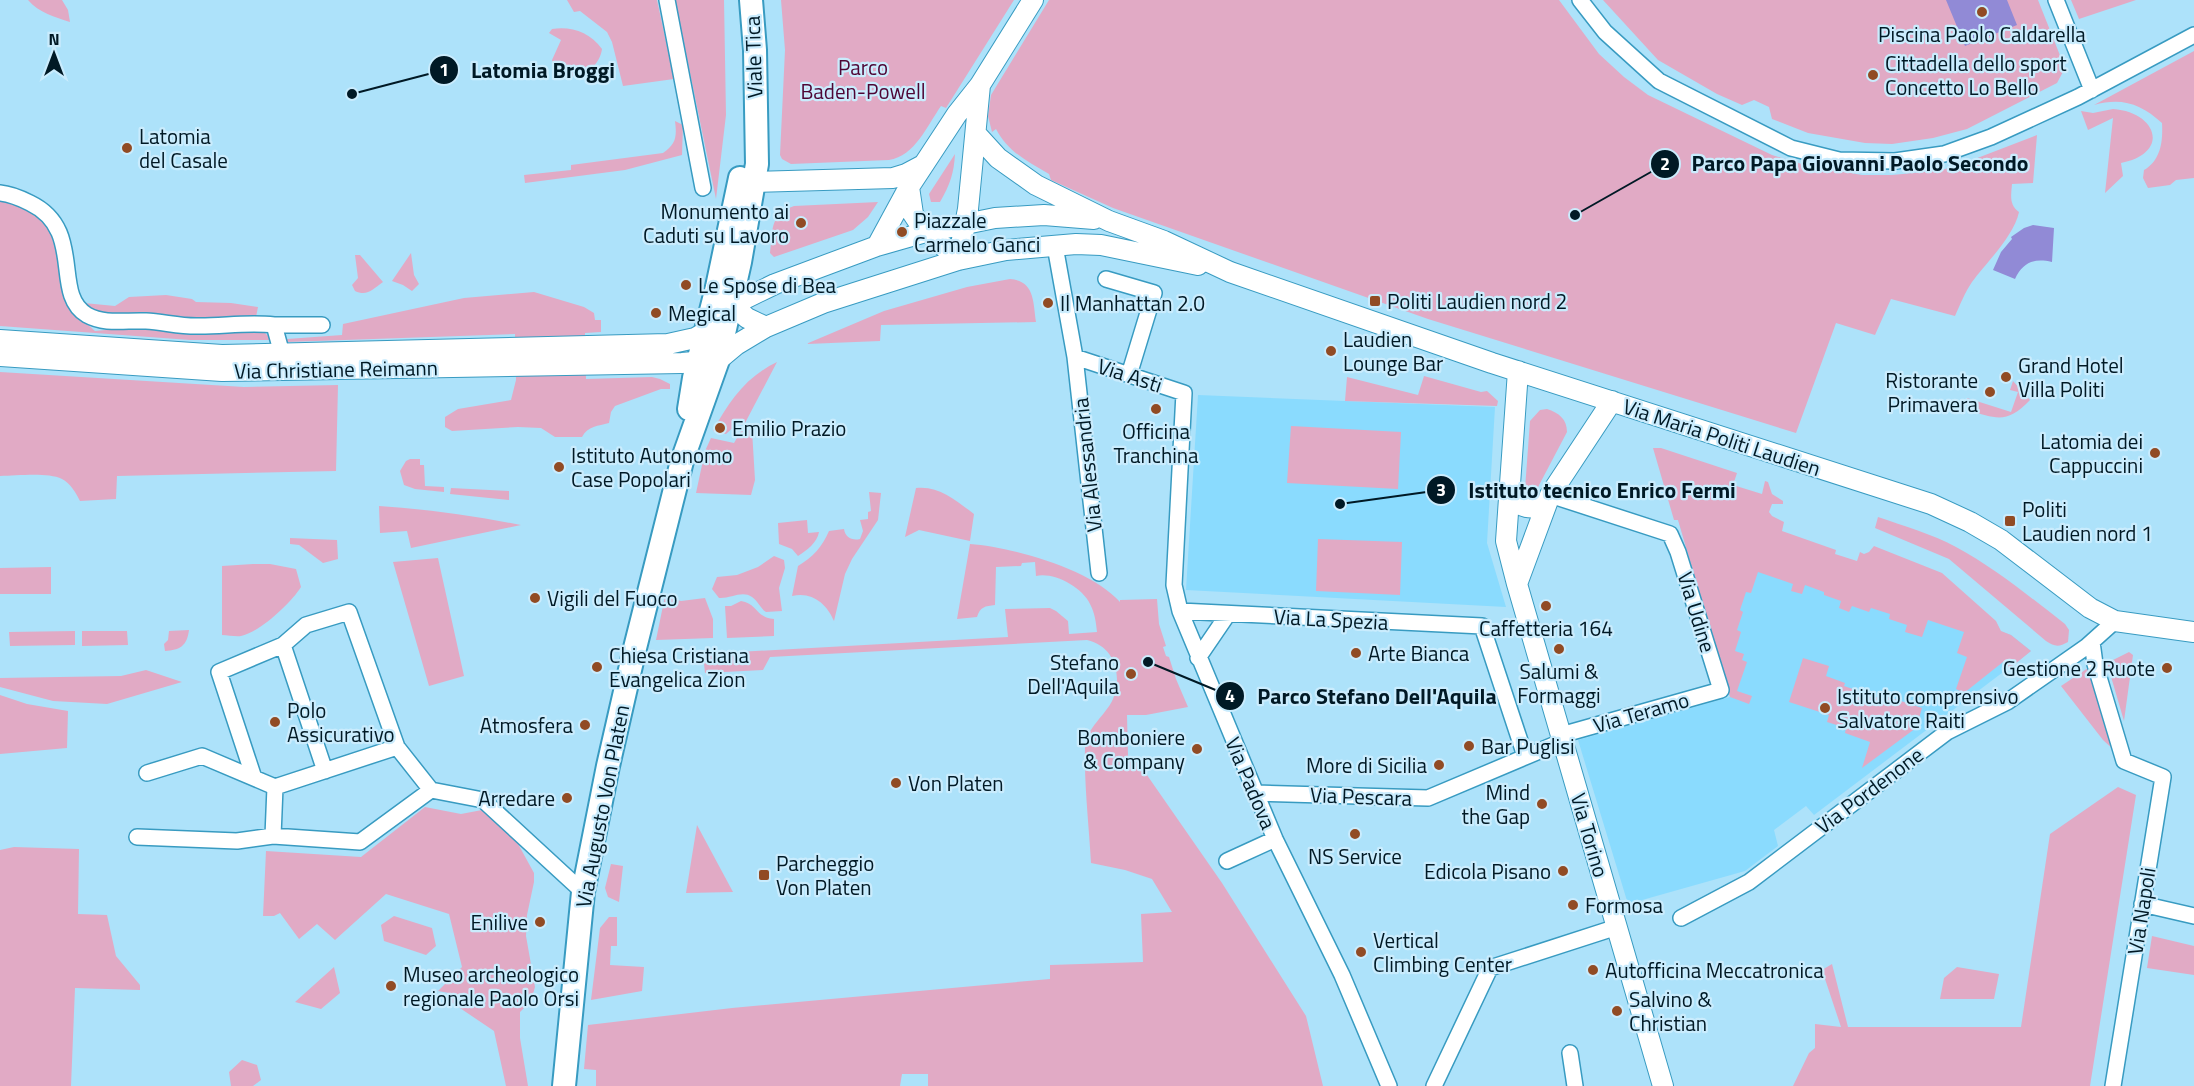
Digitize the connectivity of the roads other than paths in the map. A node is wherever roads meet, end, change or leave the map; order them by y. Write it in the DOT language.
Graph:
graph roads {
  1 [pos="667,0"];
  2 [pos="751,0"];
  3 [pos="1033,0"];
  4 [pos="1580,0"];
  5 [pos="2056,0"];
  6 [pos="2194,35"];
  7 [pos="980,85"];
  8 [pos="2092,90"];
  9 [pos="755,115"];
  10 [pos="976,135"];
  11 [pos="923,165"];
  12 [pos="754,182"];
  13 [pos="909,187"];
  14 [pos="703,188"];
  15 [pos="0,193"];
  16 [pos="1109,221"];
  17 [pos="966,222"];
  18 [pos="926,231"];
  19 [pos="877,246"];
  20 [pos="1055,246"];
  21 [pos="958,260"];
  22 [pos="740,262"];
  23 [pos="1230,272"];
  24 [pos="1106,279"];
  25 [pos="775,284"];
  26 [pos="717,287"];
  27 [pos="730,306"];
  28 [pos="274,325"];
  29 [pos="322,325"];
  30 [pos="766,327"];
  31 [pos="706,332"];
  32 [pos="0,340"];
  33 [pos="75,354"];
  34 [pos="282,354"];
  35 [pos="585,355"];
  36 [pos="0,357"];
  37 [pos="516,357"];
  38 [pos="1075,357"];
  39 [pos="156,360"];
  40 [pos="708,361"];
  41 [pos="1518,371"];
  42 [pos="1129,375"];
  43 [pos="1184,393"];
  44 [pos="1612,401"];
  45 [pos="1509,497"];
  46 [pos="1548,500"];
  47 [pos="1099,573"];
  48 [pos="1517,584"];
  49 [pos="1180,611"];
  50 [pos="1228,614"];
  51 [pos="2115,621"];
  52 [pos="2194,632"];
  53 [pos="2092,642"];
  54 [pos="283,645"];
  55 [pos="1198,658"];
  56 [pos="1720,690"];
  57 [pos="1562,738"];
  58 [pos="397,747"];
  59 [pos="1525,756"];
  60 [pos="325,771"];
  61 [pos="147,773"];
  62 [pos="254,778"];
  63 [pos="275,787"];
  64 [pos="431,789"];
  65 [pos="1256,794"];
  66 [pos="273,836"];
  67 [pos="137,837"];
  68 [pos="1275,839"];
  69 [pos="1227,861"];
  70 [pos="583,892"];
  71 [pos="2142,904"];
  72 [pos="2194,916"];
  73 [pos="1681,918"];
  74 [pos="1617,927"];
  75 [pos="1570,1053"];
  76 [pos="564,1086"];
  77 [pos="1389,1086"];
  78 [pos="1434,1086"];
  79 [pos="1575,1086"];
  80 [pos="1663,1086"];
  81 [pos="2113,1086"];
  1 -- 14 [label="street"];
  2 -- 9 [label="main road, Viale Tica"];
  3 -- 7 [label="street"];
  4 -- 8 [label="street"];
  5 -- 8 [label="street"];
  6 -- 8 [label="street"];
  7 -- 10 [label="street"];
  7 -- 11 [label="street"];
  9 -- 12 [label="main road"];
  9 -- 26 [label="main road"];
  10 -- 16 [label="street"];
  10 -- 17 [label="street"];
  11 -- 12 [label="street"];
  11 -- 13 [label="street"];
  12 -- 22 [label="main road"];
  13 -- 18 [label="street"];
  13 -- 19 [label="street"];
  15 -- 28 [label="street"];
  16 -- 17 [label="street"];
  16 -- 23 [label="street"];
  17 -- 18 [label="street"];
  17 -- 21 [label="street"];
  18 -- 19 [label="street"];
  18 -- 21 [label="street"];
  19 -- 25 [label="street"];
  20 -- 21 [label="street"];
  20 -- 23 [label="street"];
  20 -- 38 [label="street, Via Alessandria"];
  21 -- 30 [label="street"];
  22 -- 25 [label="street"];
  22 -- 27 [label="main road"];
  23 -- 41 [label="street, Via Maria Politi Laudien"];
  24 -- 42 [label="street"];
  25 -- 27 [label="street"];
  26 -- 27 [label="street"];
  26 -- 31 [label="main road"];
  27 -- 30 [label="street"];
  27 -- 31 [label="street"];
  27 -- 40 [label="main road"];
  28 -- 29 [label="street"];
  28 -- 34 [label="street"];
  30 -- 40 [label="street"];
  31 -- 35 [label="street"];
  31 -- 40 [label="main road"];
  32 -- 33 [label="street"];
  33 -- 36 [label="street"];
  33 -- 39 [label="street"];
  34 -- 37 [label="street"];
  34 -- 39 [label="street"];
  35 -- 37 [label="street"];
  35 -- 40 [label="street"];
  37 -- 39 [label="street, Via Christiane Reimann"];
  38 -- 42 [label="street, Via Asti"];
  38 -- 47 [label="street, Via Alessandria"];
  40 -- 70 [label="main road, Via Augusto Von Platen"];
  41 -- 44 [label="street, Via Maria Politi Laudien"];
  41 -- 45 [label="street, Via Torino"];
  42 -- 43 [label="street, Via Asti"];
  43 -- 49 [label="street, Via Padova"];
  44 -- 46 [label="street"];
  44 -- 51 [label="street, Via Maria Politi Laudien"];
  45 -- 46 [label="street"];
  45 -- 48 [label="street, Via Torino"];
  46 -- 48 [label="street"];
  46 -- 56 [label="street, Via Udine"];
  48 -- 57 [label="street, Via Torino"];
  49 -- 50 [label="street, Via La Spezia"];
  49 -- 55 [label="street, Via Padova"];
  50 -- 55 [label="street"];
  50 -- 59 [label="street, Via La Spezia"];
  51 -- 52 [label="street, Via Maria Politi Laudien"];
  51 -- 53 [label="street, Via Pordenone"];
  53 -- 71 [label="street, Via Napoli"];
  53 -- 73 [label="street, Via Pordenone"];
  54 -- 58 [label="street"];
  54 -- 60 [label="street"];
  54 -- 62 [label="street"];
  55 -- 65 [label="street, Via Padova"];
  56 -- 57 [label="street, Via Teramo"];
  57 -- 59 [label="street, Via Pescara"];
  57 -- 74 [label="street, Via Torino"];
  58 -- 60 [label="street"];
  58 -- 64 [label="street"];
  59 -- 65 [label="street, Via Pescara"];
  60 -- 63 [label="street"];
  61 -- 62 [label="street"];
  62 -- 63 [label="street"];
  63 -- 66 [label="street"];
  64 -- 66 [label="street"];
  64 -- 70 [label="street"];
  65 -- 68 [label="street, Via Padova"];
  66 -- 67 [label="street"];
  68 -- 69 [label="street"];
  68 -- 77 [label="street, Via Padova"];
  70 -- 76 [label="main road, Via Augusto Von Platen"];
  71 -- 72 [label="street"];
  71 -- 81 [label="street, Via Napoli"];
  74 -- 78 [label="street"];
  74 -- 80 [label="street, Via Torino"];
  75 -- 79 [label="street"];
}
